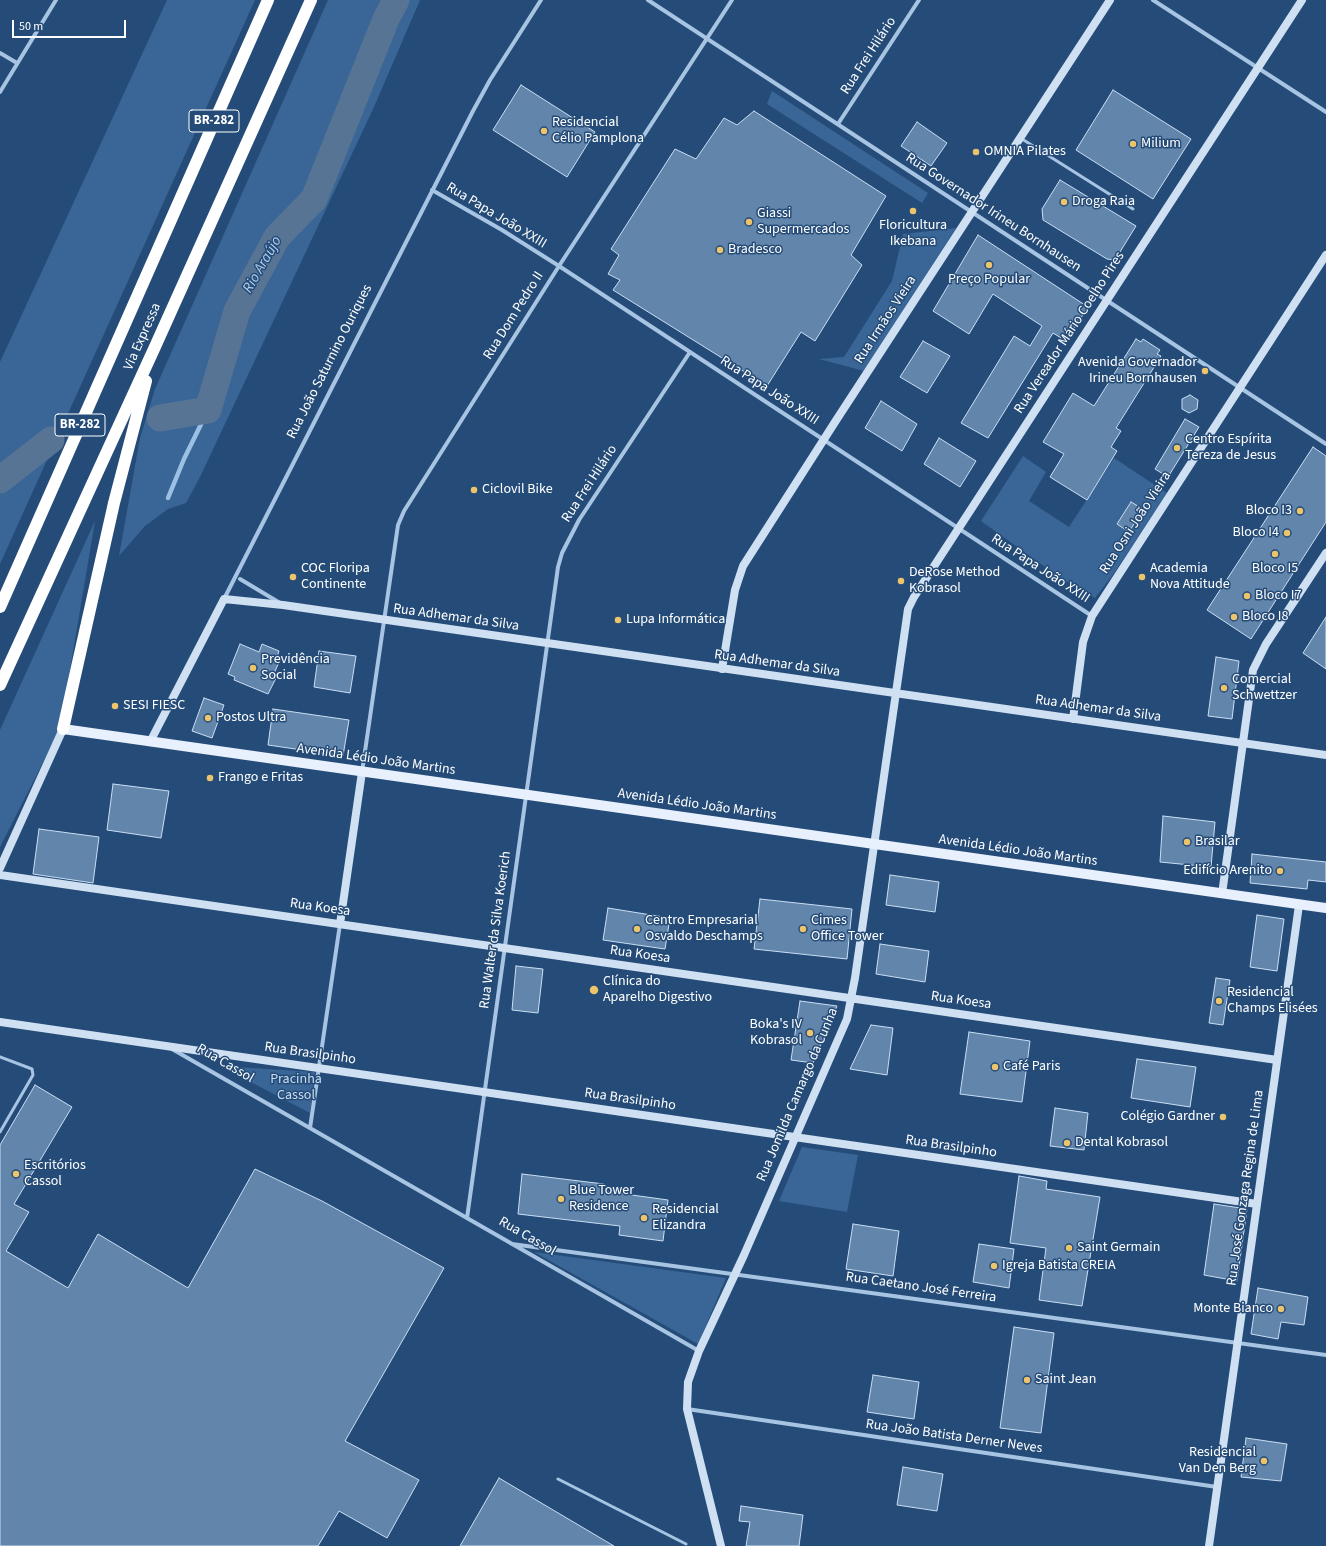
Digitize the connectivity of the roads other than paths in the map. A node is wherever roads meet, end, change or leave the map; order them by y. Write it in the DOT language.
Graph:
graph roads {
  1 [pos="56,0"];
  2 [pos="268,0"];
  3 [pos="311,0"];
  4 [pos="541,0"];
  5 [pos="648,0"];
  6 [pos="732,0"];
  7 [pos="919,0"];
  8 [pos="1110,0"];
  9 [pos="1153,0"];
  10 [pos="1302,0"];
  11 [pos="707,38"];
  12 [pos="0,53"];
  13 [pos="17,63"];
  14 [pos="1258,68"];
  15 [pos="0,92"];
  16 [pos="1326,112"];
  17 [pos="838,124"];
  18 [pos="1020,138"];
  19 [pos="432,190"];
  20 [pos="1133,209"];
  21 [pos="972,212"];
  22 [pos="1326,255"];
  23 [pos="559,266"];
  24 [pos="1106,300"];
  25 [pos="154,349"];
  26 [pos="690,352"];
  27 [pos="1240,388"];
  28 [pos="823,439"];
  29 [pos="1326,444"];
  30 [pos="959,528"];
  31 [pos="1326,553"];
  32 [pos="240,579"];
  33 [pos="224,598"];
  34 [pos="283,605"];
  35 [pos="0,607"];
  36 [pos="1092,616"];
  37 [pos="384,621"];
  38 [pos="546,644"];
  39 [pos="722,669"];
  40 [pos="0,685"];
  41 [pos="894,694"];
  42 [pos="1073,719"];
  43 [pos="64,730"];
  44 [pos="150,742"];
  45 [pos="1242,743"];
  46 [pos="1326,755"];
  47 [pos="362,772"];
  48 [pos="525,795"];
  49 [pos="873,844"];
  50 [pos="0,868"];
  51 [pos="0,875"];
  52 [pos="1222,894"];
  53 [pos="1299,905"];
  54 [pos="1326,908"];
  55 [pos="340,924"];
  56 [pos="504,948"];
  57 [pos="852,998"];
  58 [pos="0,1022"];
  59 [pos="167,1046"];
  60 [pos="0,1057"];
  61 [pos="1277,1060"];
  62 [pos="319,1068"];
  63 [pos="484,1092"];
  64 [pos="310,1128"];
  65 [pos="0,1132"];
  66 [pos="795,1137"];
  67 [pos="1257,1204"];
  68 [pos="467,1218"];
  69 [pos="512,1244"];
  70 [pos="736,1274"];
  71 [pos="1237,1343"];
  72 [pos="699,1351"];
  73 [pos="1326,1355"];
  74 [pos="687,1409"];
  75 [pos="558,1478"];
  76 [pos="1217,1487"];
  77 [pos="686,1544"];
  78 [pos="721,1546"];
  79 [pos="1209,1546"];
  1 -- 13 [label="street"];
  2 -- 35 [label="highway, Via Expressa / BR-282"];
  3 -- 25 [label="highway, Via Expressa / BR-282"];
  4 -- 19 [label="street, Rua João Saturnino Ouriques"];
  5 -- 11 [label="street, Rua Governador Irineu Bornhausen"];
  6 -- 11 [label="street, Rua Dom Pedro II"];
  7 -- 17 [label="street, Rua Frei Hilário"];
  8 -- 18 [label="street, Rua Irmãos Vieira"];
  9 -- 14 [label="street"];
  10 -- 14 [label="street, Rua Vereador Mário Coelho Pires"];
  11 -- 17 [label="street, Rua Governador Irineu Bornhausen"];
  11 -- 23 [label="street, Rua Dom Pedro II"];
  12 -- 13 [label="street"];
  13 -- 15 [label="street"];
  14 -- 16 [label="street"];
  14 -- 24 [label="street, Rua Vereador Mário Coelho Pires"];
  17 -- 21 [label="street, Rua Governador Irineu Bornhausen"];
  18 -- 20 [label="lane"];
  18 -- 21 [label="street, Rua Irmãos Vieira"];
  19 -- 23 [label="street, Rua Papa João XXIII"];
  19 -- 33 [label="street, Rua João Saturnino Ouriques"];
  21 -- 24 [label="street, Rua Governador Irineu Bornhausen"];
  21 -- 28 [label="street, Rua Irmãos Vieira"];
  22 -- 27 [label="street, Rua Osni João Vieira"];
  23 -- 26 [label="street, Rua Papa João XXIII"];
  23 -- 37 [label="street, Rua Dom Pedro II"];
  24 -- 27 [label="street, Rua Governador Irineu Bornhausen"];
  24 -- 30 [label="street, Rua Vereador Mário Coelho Pires"];
  25 -- 40 [label="highway, Via Expressa / BR-282"];
  25 -- 43 [label="highway"];
  26 -- 28 [label="street, Rua Papa João XXIII"];
  26 -- 38 [label="street, Rua Frei Hilário"];
  27 -- 29 [label="street, Rua Governador Irineu Bornhausen"];
  27 -- 36 [label="street, Rua Osni João Vieira"];
  28 -- 30 [label="street, Rua Papa João XXIII"];
  28 -- 39 [label="street, Rua Irmãos Vieira"];
  30 -- 36 [label="street, Rua Papa João XXIII"];
  30 -- 41 [label="street, Rua Vereador Mário Coelho Pires"];
  31 -- 45 [label="street"];
  32 -- 34 [label="street"];
  33 -- 34 [label="street, Rua Adhemar da Silva"];
  33 -- 44 [label="street, Rua João Saturnino Ouriques"];
  34 -- 37 [label="street, Rua Adhemar da Silva"];
  36 -- 42 [label="street, Rua Osni João Vieira"];
  37 -- 38 [label="street, Rua Adhemar da Silva"];
  37 -- 47 [label="street, Rua Dom Pedro II"];
  38 -- 39 [label="street, Rua Adhemar da Silva"];
  38 -- 48 [label="street, Rua Walter da Silva Koerich"];
  39 -- 41 [label="street, Rua Adhemar da Silva"];
  41 -- 42 [label="street, Rua Adhemar da Silva"];
  41 -- 49 [label="street, Rua Jomilda Camargo da Cunha"];
  42 -- 45 [label="street, Rua Adhemar da Silva"];
  43 -- 44 [label="main road, Avenida Lédio João Martins"];
  43 -- 50 [label="street"];
  44 -- 47 [label="main road, Avenida Lédio João Martins"];
  45 -- 46 [label="street, Rua Adhemar da Silva"];
  45 -- 52 [label="street"];
  47 -- 48 [label="main road, Avenida Lédio João Martins"];
  47 -- 55 [label="street"];
  48 -- 49 [label="main road, Avenida Lédio João Martins"];
  48 -- 56 [label="street, Rua Walter da Silva Koerich"];
  49 -- 52 [label="main road, Avenida Lédio João Martins"];
  49 -- 57 [label="street, Rua Jomilda Camargo da Cunha"];
  51 -- 55 [label="street, Rua Koesa"];
  52 -- 53 [label="main road, Avenida Lédio João Martins"];
  53 -- 54 [label="main road, Avenida Lédio João Martins"];
  53 -- 61 [label="street, Rua José Gonzaga Regina de Lima"];
  55 -- 56 [label="street, Rua Koesa"];
  55 -- 62 [label="street"];
  56 -- 57 [label="street, Rua Koesa"];
  56 -- 63 [label="street, Rua Walter da Silva Koerich"];
  57 -- 61 [label="street, Rua Koesa"];
  57 -- 66 [label="street, Rua Jomilda Camargo da Cunha"];
  58 -- 59 [label="street, Rua Brasilpinho"];
  59 -- 62 [label="street, Rua Brasilpinho"];
  59 -- 64 [label="street, Rua Cassol"];
  60 -- 65 [label="lane"];
  61 -- 67 [label="street, Rua José Gonzaga Regina de Lima"];
  62 -- 63 [label="street, Rua Brasilpinho"];
  62 -- 64 [label="street"];
  63 -- 66 [label="street, Rua Brasilpinho"];
  63 -- 68 [label="street, Rua Walter da Silva Koerich"];
  64 -- 68 [label="street, Rua Cassol"];
  66 -- 67 [label="street, Rua Brasilpinho"];
  66 -- 70 [label="street, Rua Jomilda Camargo da Cunha"];
  67 -- 71 [label="street, Rua José Gonzaga Regina de Lima"];
  68 -- 69 [label="street, Rua Cassol"];
  69 -- 70 [label="street, Rua Caetano José Ferreira"];
  69 -- 72 [label="street, Rua Cassol"];
  70 -- 71 [label="street, Rua Caetano José Ferreira"];
  70 -- 72 [label="street, Rua Jomilda Camargo da Cunha"];
  71 -- 73 [label="street, Rua Caetano José Ferreira"];
  71 -- 76 [label="street, Rua José Gonzaga Regina de Lima"];
  72 -- 74 [label="street"];
  74 -- 76 [label="street, Rua João Batista Derner Neves"];
  74 -- 78 [label="street"];
  75 -- 77 [label="lane"];
  76 -- 79 [label="street, Rua José Gonzaga Regina de Lima"];
}
